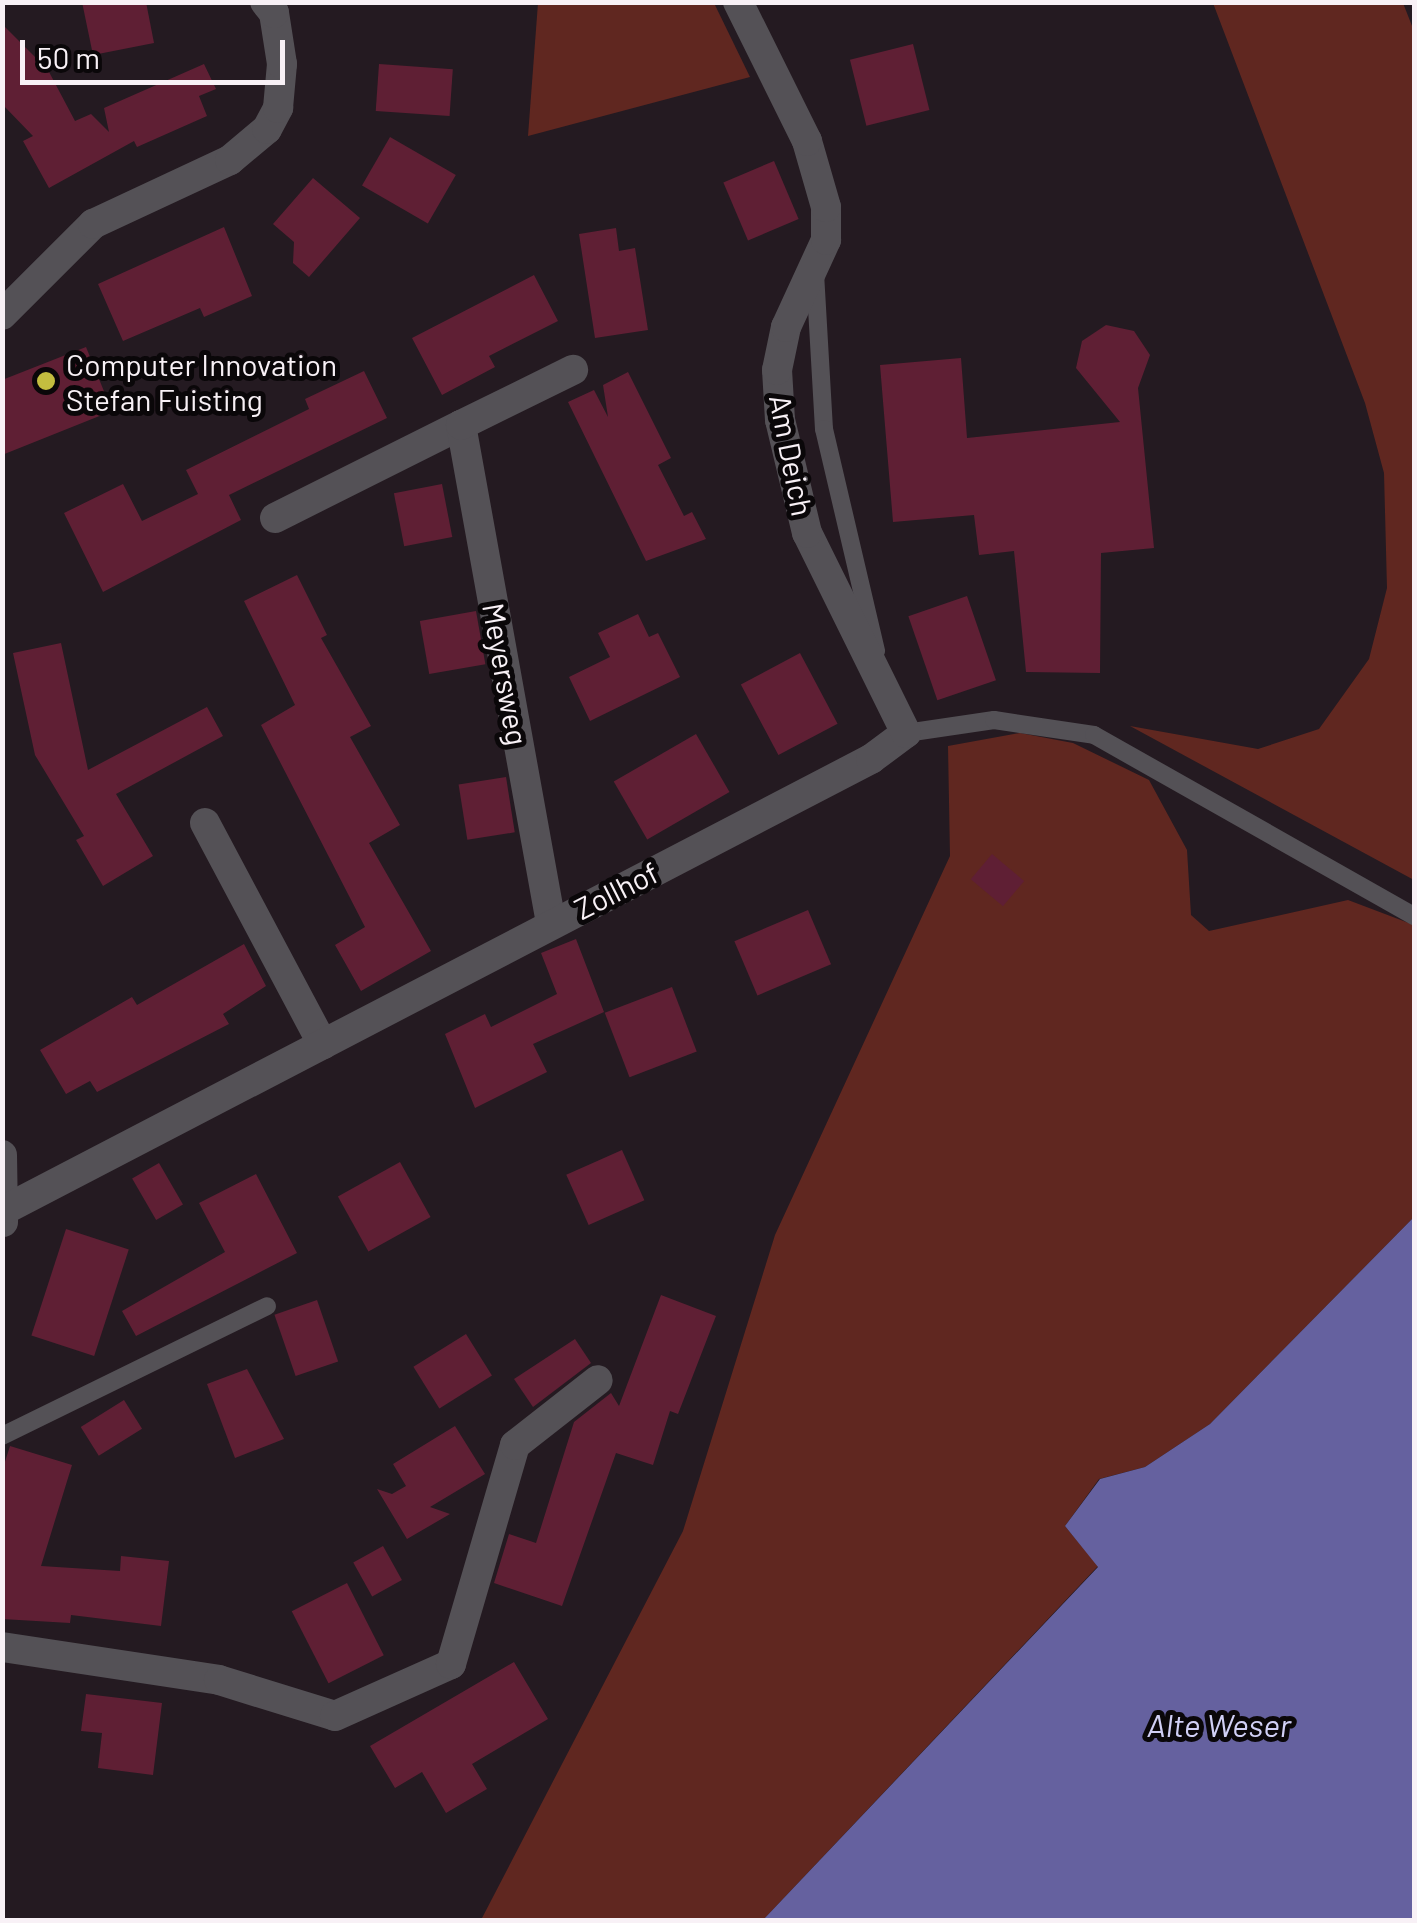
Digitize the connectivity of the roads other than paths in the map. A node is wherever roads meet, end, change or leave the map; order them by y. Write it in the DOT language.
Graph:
graph roads {
  1 [pos="266,2"];
  2 [pos="738,2"];
  3 [pos="815,273"];
  4 [pos="2,315"];
  5 [pos="572,370"];
  6 [pos="460,424"];
  7 [pos="275,518"];
  8 [pos="884,686"];
  9 [pos="906,732"];
  10 [pos="205,823"];
  11 [pos="1414,916"];
  12 [pos="551,923"];
  13 [pos="323,1045"];
  14 [pos="2,1154"];
  15 [pos="5,1217"];
  16 [pos="267,1306"];
  17 [pos="598,1380"];
  18 [pos="2,1436"];
  19 [pos="2,1647"];
  1 -- 4 [label="street"];
  2 -- 3 [label="street, Am Deich"];
  3 -- 8 [label="lane"];
  3 -- 8 [label="street, Am Deich"];
  5 -- 6 [label="street"];
  6 -- 7 [label="street"];
  6 -- 12 [label="street, Meyersweg"];
  8 -- 9 [label="street, Am Deich"];
  9 -- 11 [label="lane"];
  9 -- 12 [label="street, Zollhof"];
  10 -- 13 [label="street"];
  12 -- 13 [label="street, Zollhof"];
  13 -- 15 [label="street, Zollhof"];
  14 -- 15 [label="street"];
  16 -- 18 [label="lane"];
  17 -- 19 [label="street"];
}
